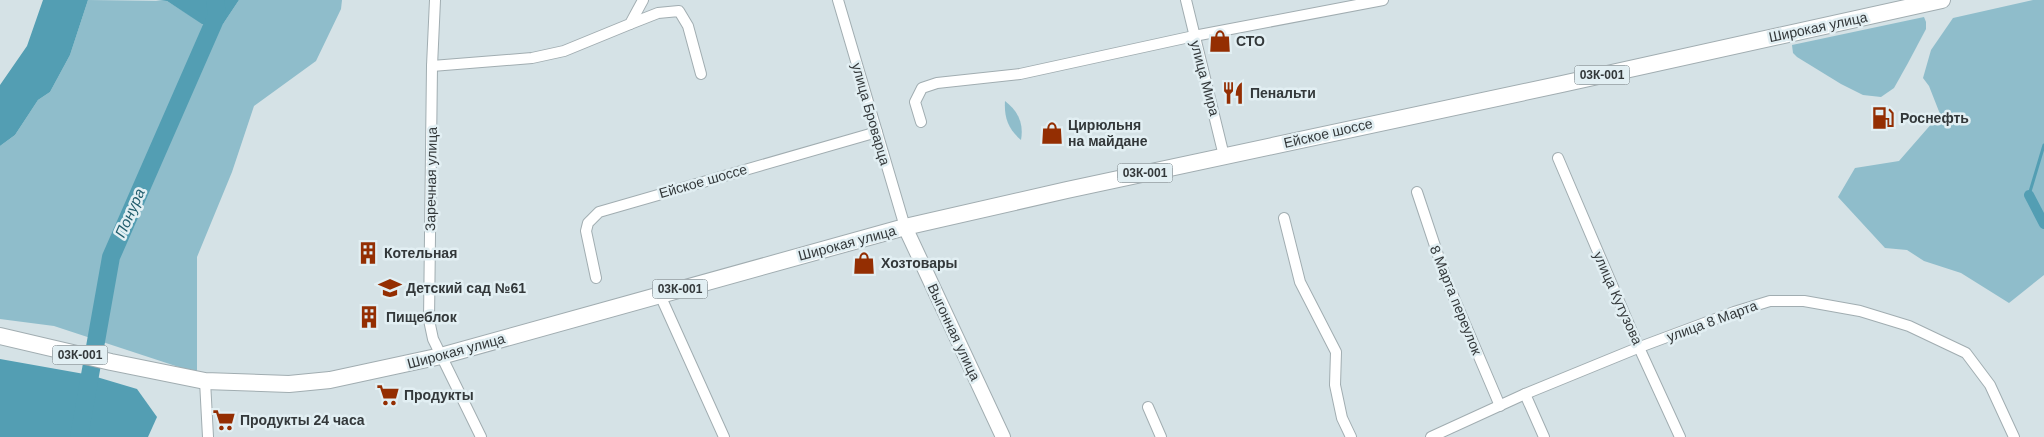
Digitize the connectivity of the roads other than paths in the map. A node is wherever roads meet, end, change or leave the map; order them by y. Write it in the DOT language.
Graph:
graph roads {
  1 [pos="435,0"];
  2 [pos="643,0"];
  3 [pos="838,0"];
  4 [pos="1186,0"];
  5 [pos="1383,0"];
  6 [pos="1942,0"];
  7 [pos="630,24"];
  8 [pos="1194,36"];
  9 [pos="1753,42"];
  10 [pos="432,66"];
  11 [pos="701,74"];
  12 [pos="921,122"];
  13 [pos="876,132"];
  14 [pos="1224,156"];
  15 [pos="1558,158"];
  16 [pos="1417,192"];
  17 [pos="1284,218"];
  18 [pos="904,227"];
  19 [pos="596,278"];
  20 [pos="660,295"];
  21 [pos="0,336"];
  22 [pos="1640,347"];
  23 [pos="441,356"];
  24 [pos="205,382"];
  25 [pos="1525,394"];
  26 [pos="1148,406"];
  27 [pos="1500,406"];
  28 [pos="208,437"];
  29 [pos="481,437"];
  30 [pos="724,437"];
  31 [pos="1003,437"];
  32 [pos="1161,437"];
  33 [pos="1351,437"];
  34 [pos="1432,437"];
  35 [pos="1544,437"];
  36 [pos="1680,437"];
  37 [pos="2014,437"];
  1 -- 10 [label="street, Заречная улица"];
  2 -- 7 [label="street"];
  3 -- 13 [label="street, улица Броварца"];
  4 -- 8 [label="street, улица Мира"];
  5 -- 8 [label="street"];
  6 -- 9 [label="main road, Широкая улица / 03К-001"];
  7 -- 10 [label="street"];
  7 -- 11 [label="street"];
  8 -- 12 [label="street"];
  8 -- 14 [label="street, улица Мира"];
  9 -- 14 [label="main road, Ейское шоссе / 03К-001"];
  10 -- 23 [label="street, Заречная улица"];
  13 -- 18 [label="street, улица Броварца"];
  13 -- 19 [label="street, Ейское шоссе"];
  14 -- 18 [label="main road, Ейское шоссе / 03К-001"];
  15 -- 22 [label="street, улица Кутузова"];
  16 -- 27 [label="street, 8 Марта переулок"];
  17 -- 33 [label="street"];
  18 -- 20 [label="main road, Широкая улица / 03К-001"];
  18 -- 31 [label="street, Выгонная улица"];
  20 -- 23 [label="main road, Широкая улица / 03К-001"];
  20 -- 30 [label="street"];
  21 -- 24 [label="main road, Широкая улица / 03К-001"];
  22 -- 25 [label="street, улица 8 Марта"];
  22 -- 36 [label="street, улица Кутузова"];
  22 -- 37 [label="street, улица 8 Марта"];
  23 -- 24 [label="main road, Широкая улица / 03К-001"];
  23 -- 29 [label="street, Заречная улица"];
  24 -- 28 [label="street"];
  25 -- 27 [label="street, улица 8 Марта"];
  25 -- 35 [label="street"];
  26 -- 32 [label="street"];
  27 -- 34 [label="street, улица 8 Марта"];
}
